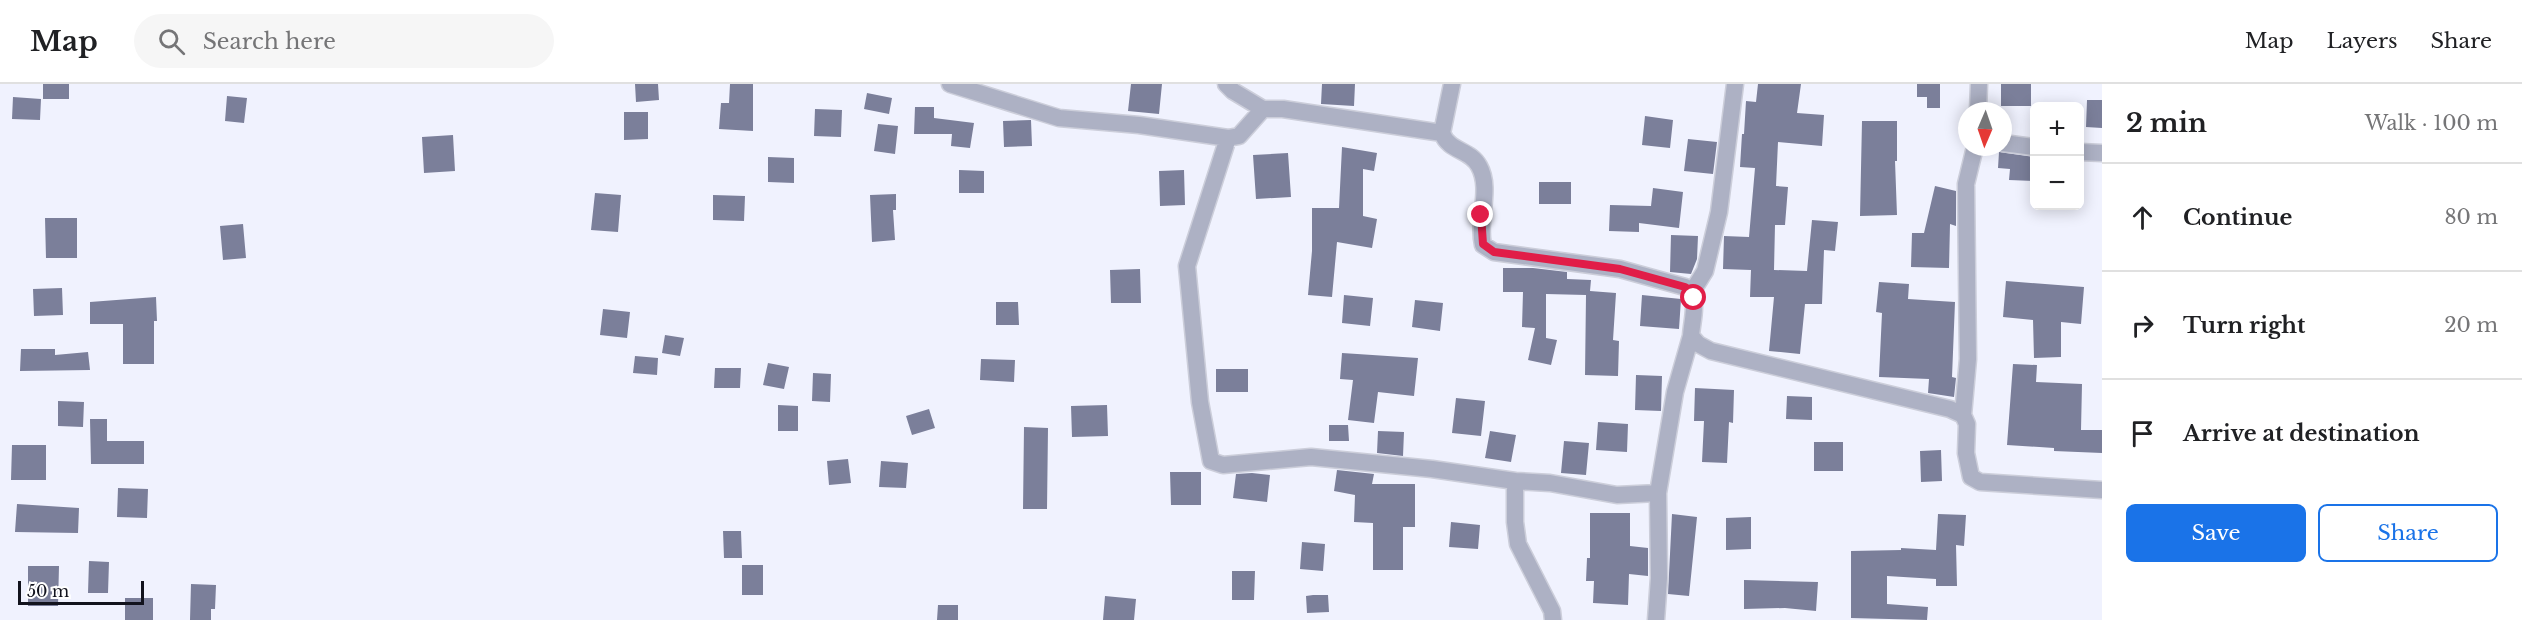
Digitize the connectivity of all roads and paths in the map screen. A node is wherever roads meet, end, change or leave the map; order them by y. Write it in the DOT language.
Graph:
graph roads {
  1 [pos="950,84"];
  2 [pos="1226,84"];
  3 [pos="1452,84"];
  4 [pos="1736,84"];
  5 [pos="1980,84"];
  6 [pos="1979,102"];
  7 [pos="1263,109"];
  8 [pos="1442,133"];
  9 [pos="1228,138"];
  10 [pos="2012,144"];
  11 [pos="2030,146"];
  12 [pos="2084,152"];
  13 [pos="2102,153"];
  14 [pos="1973,156"];
  15 [pos="1692,292"];
  16 [pos="1691,336"];
  17 [pos="1963,415"];
  18 [pos="1515,481"];
  19 [pos="2102,490"];
  20 [pos="1658,493"];
  21 [pos="1553,620"];
  22 [pos="1656,620"];
  1 -- 9 [label="street"];
  2 -- 7 [label="street"];
  3 -- 8 [label="street"];
  4 -- 15 [label="street"];
  5 -- 6 [label="street"];
  7 -- 8 [label="street"];
  7 -- 9 [label="street"];
  8 -- 15 [label="street"];
  9 -- 18 [label="street"];
  10 -- 11 [label="street"];
  12 -- 13 [label="street"];
  14 -- 17 [label="street"];
  15 -- 16 [label="street"];
  16 -- 17 [label="street"];
  16 -- 20 [label="street"];
  17 -- 19 [label="street"];
  18 -- 20 [label="street"];
  18 -- 21 [label="street"];
  20 -- 22 [label="street"];
}
